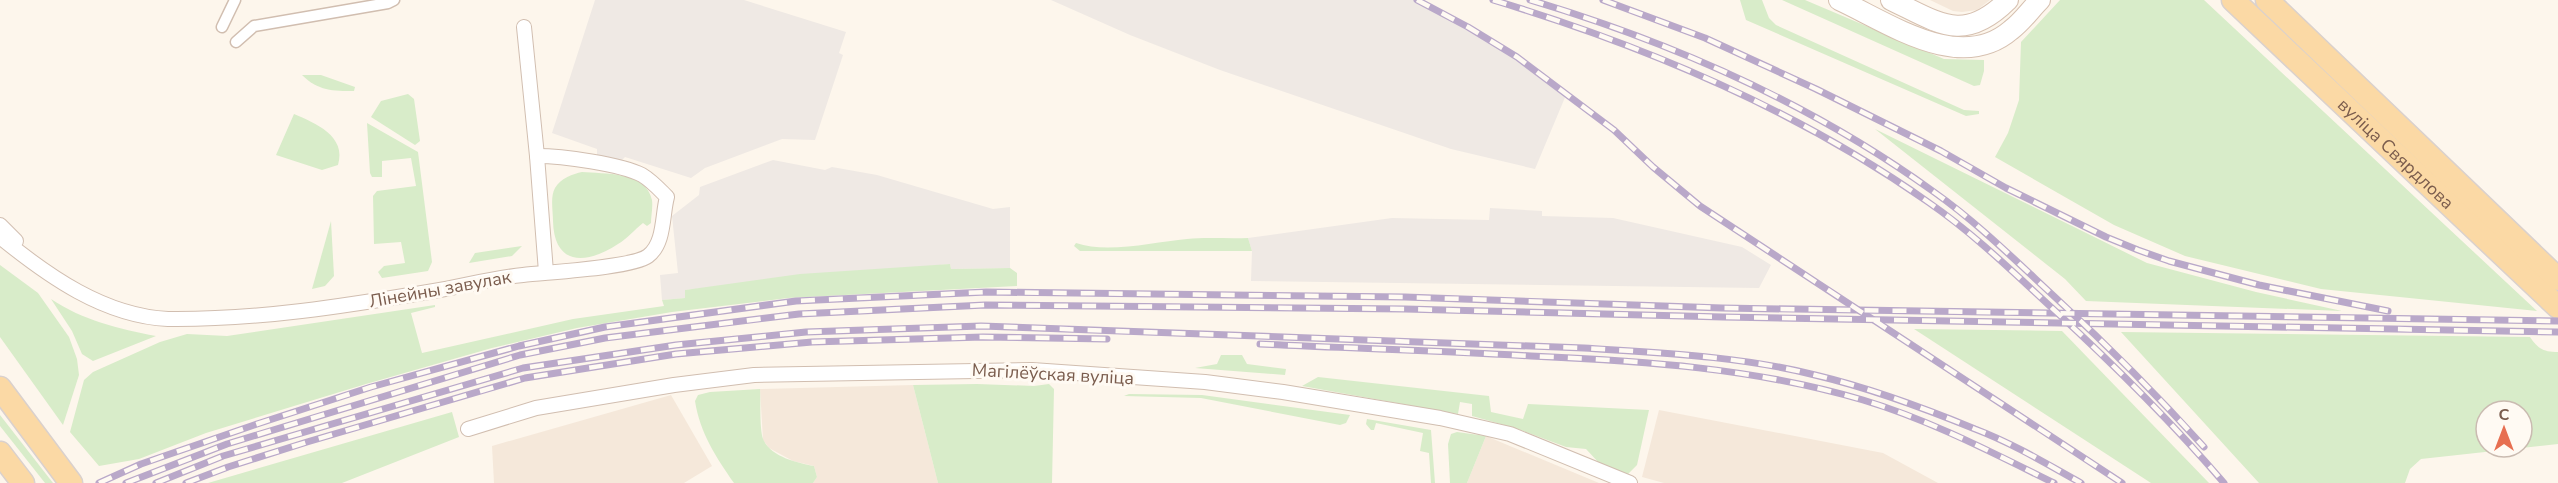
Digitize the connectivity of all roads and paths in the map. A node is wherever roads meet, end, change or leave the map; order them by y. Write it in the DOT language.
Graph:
graph roads {
  1 [pos="234,0"];
  2 [pos="394,0"];
  3 [pos="1839,0"];
  4 [pos="1891,0"];
  5 [pos="2008,0"];
  6 [pos="2040,0"];
  7 [pos="2232,0"];
  8 [pos="2267,0"];
  9 [pos="222,27"];
  10 [pos="524,27"];
  11 [pos="236,42"];
  12 [pos="537,156"];
  13 [pos="0,225"];
  14 [pos="0,237"];
  15 [pos="546,272"];
  16 [pos="2558,279"];
  17 [pos="2558,307"];
  18 [pos="168,319"];
  19 [pos="0,388"];
  20 [pos="468,429"];
  21 [pos="0,453"];
  22 [pos="23,483"];
  23 [pos="71,483"];
  24 [pos="1630,483"];
  1 -- 9 [label="street"];
  2 -- 11 [label="street"];
  3 -- 6 [label="main road"];
  4 -- 5 [label="main road"];
  7 -- 17 [label="main road, вуліца Свярдлова"];
  8 -- 16 [label="main road, вуліца Свярдлова"];
  10 -- 12 [label="street"];
  12 -- 15 [label="street"];
  12 -- 15 [label="street, Лінейны завулак"];
  13 -- 18 [label="street, Лінейны завулак"];
  14 -- 18 [label="street, Лінейны завулак"];
  15 -- 18 [label="street, Лінейны завулак"];
  19 -- 23 [label="main road"];
  20 -- 24 [label="street, Магілёўская вуліца"];
  21 -- 22 [label="main road"];
}
